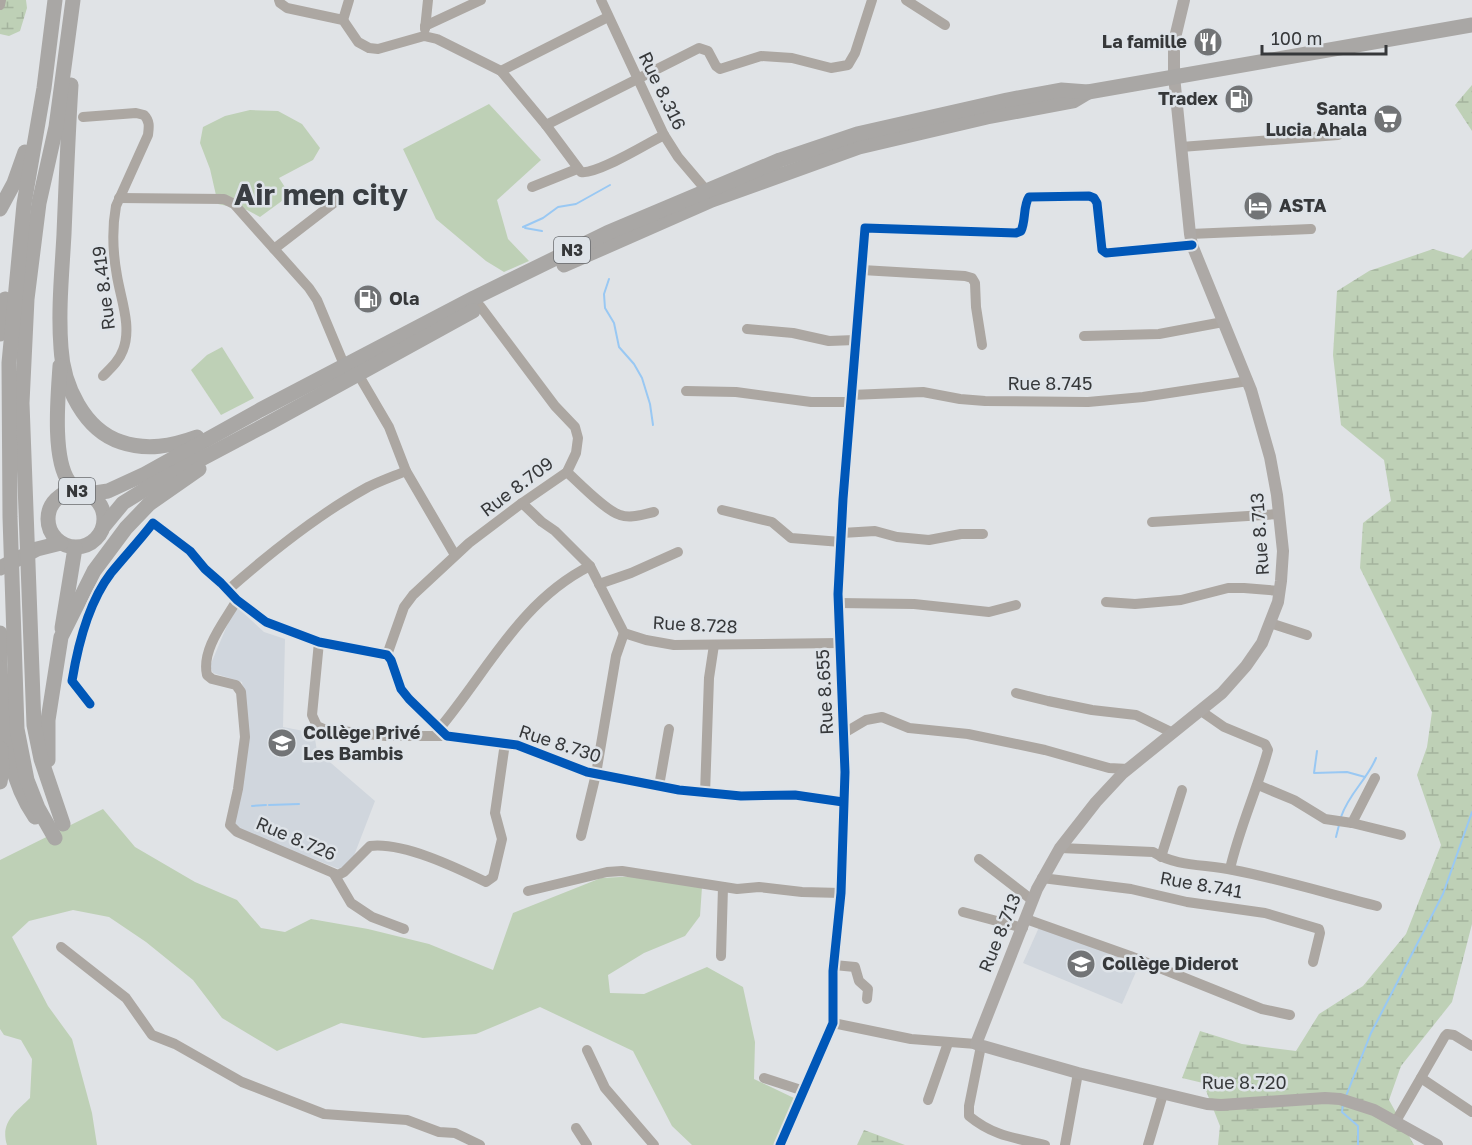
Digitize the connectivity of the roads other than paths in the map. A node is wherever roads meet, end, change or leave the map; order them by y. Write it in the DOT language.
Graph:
graph roads {
  1 [pos="2,0"];
  2 [pos="56,0"];
  3 [pos="75,0"];
  4 [pos="279,0"];
  5 [pos="349,0"];
  6 [pos="428,0"];
  7 [pos="481,0"];
  8 [pos="601,0"];
  9 [pos="872,0"];
  10 [pos="906,0"];
  11 [pos="1184,0"];
  12 [pos="0,5"];
  13 [pos="608,17"];
  14 [pos="344,21"];
  15 [pos="945,25"];
  16 [pos="1472,25"];
  17 [pos="425,31"];
  18 [pos="46,62"];
  19 [pos="501,71"];
  20 [pos="1174,76"];
  21 [pos="638,79"];
  22 [pos="1088,92"];
  23 [pos="83,117"];
  24 [pos="546,125"];
  25 [pos="664,135"];
  26 [pos="1338,135"];
  27 [pos="1181,147"];
  28 [pos="577,169"];
  29 [pos="532,187"];
  30 [pos="706,190"];
  31 [pos="336,196"];
  32 [pos="119,198"];
  33 [pos="0,209"];
  34 [pos="1311,229"];
  35 [pos="1191,239"];
  36 [pos="19,241"];
  37 [pos="274,249"];
  38 [pos="862,270"];
  39 [pos="480,306"];
  40 [pos="1223,322"];
  41 [pos="747,329"];
  42 [pos="0,334"];
  43 [pos="1084,336"];
  44 [pos="855,340"];
  45 [pos="982,345"];
  46 [pos="61,349"];
  47 [pos="352,370"];
  48 [pos="103,376"];
  49 [pos="1248,381"];
  50 [pos="686,391"];
  51 [pos="851,398"];
  52 [pos="260,410"];
  53 [pos="271,422"];
  54 [pos="406,471"];
  55 [pos="567,472"];
  56 [pos="84,492"];
  57 [pos="522,503"];
  58 [pos="722,510"];
  59 [pos="654,512"];
  60 [pos="1279,514"];
  61 [pos="48,516"];
  62 [pos="1152,522"];
  63 [pos="104,526"];
  64 [pos="983,534"];
  65 [pos="841,537"];
  66 [pos="68,545"];
  67 [pos="678,552"];
  68 [pos="0,553"];
  69 [pos="455,555"];
  70 [pos="590,566"];
  71 [pos="0,568"];
  72 [pos="599,584"];
  73 [pos="228,590"];
  74 [pos="1280,591"];
  75 [pos="237,600"];
  76 [pos="1106,602"];
  77 [pos="838,603"];
  78 [pos="1016,605"];
  79 [pos="1270,623"];
  80 [pos="0,633"];
  81 [pos="624,633"];
  82 [pos="1306,635"];
  83 [pos="61,637"];
  84 [pos="320,642"];
  85 [pos="839,643"];
  86 [pos="714,645"];
  87 [pos="387,655"];
  88 [pos="0,668"];
  89 [pos="0,672"];
  90 [pos="1016,693"];
  91 [pos="90,705"];
  92 [pos="1201,711"];
  93 [pos="0,725"];
  94 [pos="669,729"];
  95 [pos="443,733"];
  96 [pos="844,733"];
  97 [pos="1173,733"];
  98 [pos="505,743"];
  99 [pos="1128,769"];
  100 [pos="596,774"];
  101 [pos="1376,778"];
  102 [pos="0,782"];
  103 [pos="1258,785"];
  104 [pos="659,786"];
  105 [pos="49,787"];
  106 [pos="1182,790"];
  107 [pos="705,794"];
  108 [pos="843,802"];
  109 [pos="63,824"];
  110 [pos="1352,824"];
  111 [pos="1401,835"];
  112 [pos="581,836"];
  113 [pos="1060,848"];
  114 [pos="1161,857"];
  115 [pos="979,859"];
  116 [pos="1230,869"];
  117 [pos="334,873"];
  118 [pos="1042,878"];
  119 [pos="723,887"];
  120 [pos="528,891"];
  121 [pos="840,893"];
  122 [pos="1032,900"];
  123 [pos="1377,906"];
  124 [pos="963,912"];
  125 [pos="1024,923"];
  126 [pos="404,929"];
  127 [pos="61,947"];
  128 [pos="721,956"];
  129 [pos="1313,962"];
  130 [pos="834,965"];
  131 [pos="867,999"];
  132 [pos="1290,1015"];
  133 [pos="833,1023"];
  134 [pos="948,1043"];
  135 [pos="979,1045"];
  136 [pos="1472,1046"];
  137 [pos="587,1050"];
  138 [pos="1078,1073"];
  139 [pos="764,1078"];
  140 [pos="1421,1078"];
  141 [pos="804,1091"];
  142 [pos="1163,1094"];
  143 [pos="928,1100"];
  144 [pos="1472,1112"];
  145 [pos="1396,1121"];
  146 [pos="576,1128"];
  147 [pos="480,1145"];
  148 [pos="587,1145"];
  149 [pos="654,1145"];
  150 [pos="780,1145"];
  151 [pos="1045,1145"];
  152 [pos="1065,1145"];
  153 [pos="1148,1145"];
  154 [pos="1437,1145"];
  1 -- 12 [label="street"];
  2 -- 18 [label="highway"];
  3 -- 46 [label="highway"];
  3 -- 105 [label="highway"];
  4 -- 14 [label="street"];
  5 -- 14 [label="street"];
  6 -- 17 [label="street"];
  7 -- 17 [label="street"];
  8 -- 13 [label="street, Rue 8.316"];
  9 -- 21 [label="street"];
  10 -- 15 [label="street"];
  11 -- 20 [label="main road, Rue 8.713"];
  13 -- 19 [label="street"];
  13 -- 21 [label="street, Rue 8.316"];
  14 -- 17 [label="street"];
  16 -- 20 [label="highway, N3"];
  17 -- 19 [label="street"];
  18 -- 33 [label="highway"];
  18 -- 36 [label="highway"];
  19 -- 24 [label="street"];
  20 -- 22 [label="highway, N3"];
  20 -- 27 [label="main road, Rue 8.713"];
  21 -- 24 [label="street"];
  21 -- 25 [label="street, Rue 8.316"];
  22 -- 30 [label="highway, N3"];
  22 -- 39 [label="highway, N3"];
  23 -- 32 [label="street, Rue 8.419"];
  24 -- 28 [label="street"];
  25 -- 28 [label="street"];
  25 -- 30 [label="street, Rue 8.316"];
  26 -- 27 [label="street"];
  27 -- 35 [label="main road, Rue 8.713"];
  28 -- 29 [label="street"];
  30 -- 47 [label="highway, N3"];
  31 -- 37 [label="street"];
  32 -- 37 [label="street"];
  32 -- 48 [label="street, Rue 8.419"];
  34 -- 35 [label="street"];
  35 -- 38 [label="street, Rue 8.655"];
  35 -- 40 [label="main road, Rue 8.713"];
  36 -- 42 [label="highway"];
  36 -- 88 [label="highway"];
  37 -- 47 [label="street"];
  38 -- 44 [label="street, Rue 8.655"];
  38 -- 45 [label="street"];
  39 -- 47 [label="highway, N3"];
  39 -- 55 [label="street, Rue 8.709"];
  40 -- 43 [label="street"];
  40 -- 49 [label="main road, Rue 8.713"];
  41 -- 44 [label="street"];
  44 -- 51 [label="street, Rue 8.655"];
  46 -- 52 [label="highway"];
  46 -- 56 [label="highway"];
  47 -- 52 [label="highway, N3"];
  47 -- 53 [label="highway, N3"];
  47 -- 54 [label="street"];
  49 -- 51 [label="street, Rue 8.745"];
  49 -- 60 [label="main road, Rue 8.713"];
  50 -- 51 [label="street, Rue 8.745"];
  51 -- 65 [label="street, Rue 8.655"];
  52 -- 56 [label="highway, N3"];
  53 -- 63 [label="highway, N3"];
  53 -- 83 [label="highway"];
  54 -- 69 [label="street"];
  54 -- 73 [label="street"];
  55 -- 57 [label="street, Rue 8.709"];
  55 -- 59 [label="street"];
  56 -- 61 [label="highway, N3"];
  56 -- 63 [label="highway, N3"];
  57 -- 69 [label="street, Rue 8.709"];
  57 -- 70 [label="street"];
  58 -- 65 [label="street"];
  60 -- 62 [label="street"];
  60 -- 74 [label="main road, Rue 8.713"];
  61 -- 66 [label="highway, N3"];
  61 -- 68 [label="highway, N3"];
  63 -- 66 [label="highway, N3"];
  64 -- 65 [label="street"];
  65 -- 77 [label="street, Rue 8.655"];
  66 -- 71 [label="highway, N3"];
  66 -- 83 [label="highway"];
  67 -- 72 [label="street"];
  69 -- 87 [label="street, Rue 8.709"];
  70 -- 72 [label="street"];
  70 -- 95 [label="street"];
  72 -- 81 [label="street"];
  73 -- 75 [label="street"];
  73 -- 91 [label="street"];
  74 -- 76 [label="street"];
  74 -- 79 [label="main road, Rue 8.713"];
  75 -- 84 [label="street"];
  75 -- 117 [label="street, Rue 8.726"];
  77 -- 78 [label="street"];
  77 -- 85 [label="street, Rue 8.655"];
  79 -- 82 [label="street"];
  79 -- 92 [label="main road, Rue 8.713"];
  80 -- 88 [label="highway"];
  81 -- 86 [label="street, Rue 8.728"];
  81 -- 100 [label="street"];
  83 -- 105 [label="highway"];
  84 -- 87 [label="street"];
  84 -- 95 [label="street, Rue 8.730"];
  85 -- 86 [label="street, Rue 8.728"];
  85 -- 96 [label="street, Rue 8.655"];
  86 -- 107 [label="street"];
  87 -- 95 [label="street"];
  88 -- 89 [label="highway"];
  90 -- 97 [label="street"];
  92 -- 97 [label="main road, Rue 8.713"];
  92 -- 103 [label="street"];
  93 -- 102 [label="highway"];
  94 -- 104 [label="street"];
  95 -- 98 [label="street, Rue 8.730"];
  96 -- 99 [label="street"];
  96 -- 108 [label="street, Rue 8.655"];
  97 -- 99 [label="main road, Rue 8.713"];
  98 -- 100 [label="street, Rue 8.730"];
  98 -- 117 [label="street, Rue 8.726"];
  99 -- 113 [label="main road, Rue 8.713"];
  100 -- 104 [label="street, Rue 8.730"];
  100 -- 112 [label="street"];
  101 -- 110 [label="street"];
  103 -- 110 [label="street"];
  103 -- 116 [label="street"];
  104 -- 107 [label="street, Rue 8.730"];
  105 -- 109 [label="highway"];
  106 -- 114 [label="street"];
  107 -- 108 [label="street, Rue 8.730"];
  108 -- 121 [label="street, Rue 8.655"];
  110 -- 111 [label="street"];
  113 -- 114 [label="street"];
  113 -- 118 [label="main road, Rue 8.713"];
  114 -- 116 [label="street"];
  115 -- 122 [label="street"];
  116 -- 123 [label="street"];
  117 -- 126 [label="street"];
  118 -- 122 [label="main road, Rue 8.713"];
  118 -- 129 [label="street, Rue 8.741"];
  119 -- 120 [label="street"];
  119 -- 121 [label="street"];
  119 -- 128 [label="street"];
  121 -- 130 [label="street, Rue 8.655"];
  122 -- 125 [label="main road, Rue 8.713"];
  124 -- 125 [label="street"];
  125 -- 132 [label="street"];
  125 -- 135 [label="main road, Rue 8.713"];
  127 -- 147 [label="street"];
  130 -- 131 [label="street"];
  130 -- 133 [label="street, Rue 8.655"];
  133 -- 134 [label="street"];
  133 -- 141 [label="street, Rue 8.655"];
  134 -- 135 [label="street"];
  134 -- 143 [label="street"];
  135 -- 138 [label="main road, Rue 8.720"];
  135 -- 151 [label="street"];
  136 -- 140 [label="street"];
  137 -- 149 [label="street"];
  138 -- 142 [label="main road, Rue 8.720"];
  138 -- 152 [label="street"];
  139 -- 141 [label="street"];
  140 -- 144 [label="street"];
  140 -- 145 [label="street"];
  141 -- 150 [label="street, Rue 8.655"];
  142 -- 145 [label="main road, Rue 8.720"];
  142 -- 153 [label="street"];
  145 -- 154 [label="main road, Rue 8.720"];
  146 -- 148 [label="street"];
}
